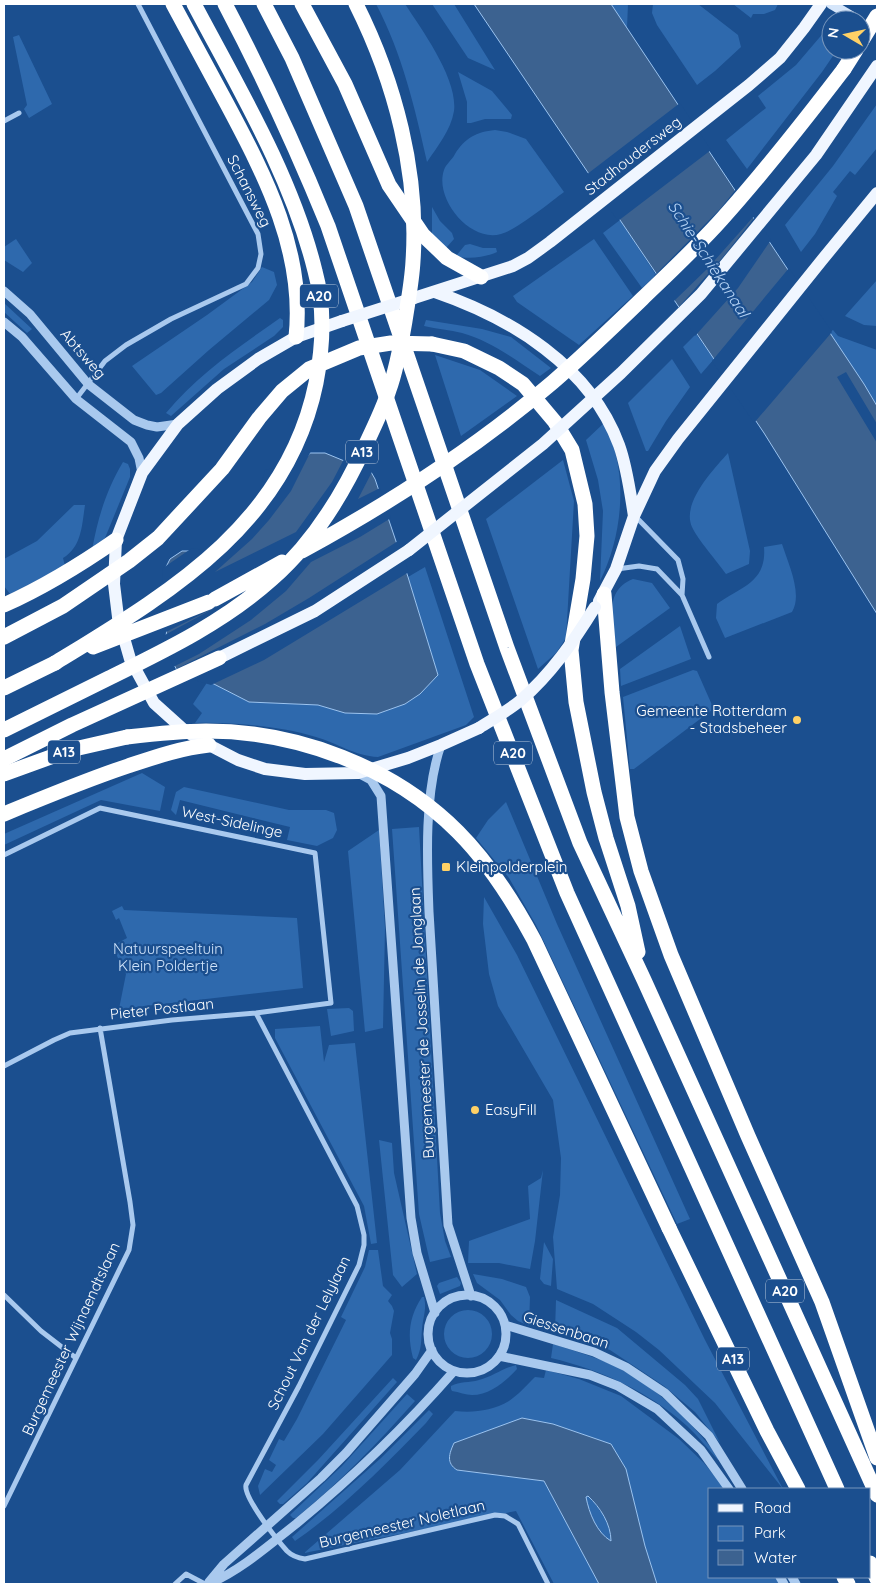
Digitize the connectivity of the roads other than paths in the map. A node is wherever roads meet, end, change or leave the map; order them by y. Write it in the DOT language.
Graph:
graph roads {
  1 [pos="138,4"];
  2 [pos="173,4"];
  3 [pos="194,4"];
  4 [pos="225,4"];
  5 [pos="264,4"];
  6 [pos="302,4"];
  7 [pos="356,4"];
  8 [pos="821,4"];
  9 [pos="850,60"];
  10 [pos="877,66"];
  11 [pos="19,113"];
  12 [pos="4,121"];
  13 [pos="877,193"];
  14 [pos="481,277"];
  15 [pos="4,291"];
  16 [pos="435,292"];
  17 [pos="4,322"];
  18 [pos="296,337"];
  19 [pos="88,384"];
  20 [pos="76,400"];
  21 [pos="178,424"];
  22 [pos="142,473"];
  23 [pos="634,516"];
  24 [pos="116,540"];
  25 [pos="616,569"];
  26 [pos="604,594"];
  27 [pos="682,595"];
  28 [pos="4,605"];
  29 [pos="4,637"];
  30 [pos="710,657"];
  31 [pos="219,658"];
  32 [pos="55,662"];
  33 [pos="4,688"];
  34 [pos="4,730"];
  35 [pos="209,745"];
  36 [pos="441,745"];
  37 [pos="4,759"];
  38 [pos="358,772"];
  39 [pos="4,774"];
  40 [pos="4,814"];
  41 [pos="4,856"];
  42 [pos="644,980"];
  43 [pos="331,1003"];
  44 [pos="256,1013"];
  45 [pos="100,1028"];
  46 [pos="4,1066"];
  47 [pos="4,1295"];
  48 [pos="471,1296"];
  49 [pos="435,1312"];
  50 [pos="505,1325"];
  51 [pos="432,1350"];
  52 [pos="499,1356"];
  53 [pos="76,1358"];
  54 [pos="454,1371"];
  55 [pos="877,1458"];
  56 [pos="728,1488"];
  57 [pos="741,1488"];
  58 [pos="797,1488"];
  59 [pos="837,1488"];
  60 [pos="877,1495"];
  61 [pos="4,1506"];
  62 [pos="267,1525"];
  63 [pos="278,1538"];
  64 [pos="871,1565"];
  65 [pos="877,1579"];
  66 [pos="175,1584"];
  67 [pos="207,1584"];
  68 [pos="548,1584"];
  1 -- 19 [label="street, Schansweg"];
  2 -- 18 [label="highway, A20"];
  3 -- 32 [label="highway, A20, bridge"];
  4 -- 59 [label="highway, A20"];
  5 -- 42 [label="highway, A20"];
  6 -- 14 [label="highway"];
  7 -- 34 [label="highway, A13, bridge"];
  8 -- 14 [label="main road, Stadhoudersweg"];
  9 -- 32 [label="highway, bridge"];
  10 -- 31 [label="main road, A13, bridge"];
  11 -- 12 [label="street"];
  13 -- 23 [label="main road"];
  14 -- 16 [label="main road, Stadhoudersweg"];
  15 -- 19 [label="street, Abtsweg"];
  16 -- 18 [label="main road, bridge"];
  16 -- 23 [label="main road"];
  17 -- 20 [label="street"];
  18 -- 21 [label="main road"];
  19 -- 20 [label="street, Schansweg"];
  19 -- 21 [label="street, Abtsweg"];
  20 -- 22 [label="street"];
  21 -- 22 [label="main road"];
  22 -- 24 [label="main road"];
  23 -- 25 [label="main road"];
  23 -- 27 [label="street"];
  24 -- 28 [label="highway"];
  24 -- 35 [label="main road"];
  25 -- 26 [label="main road"];
  25 -- 27 [label="street"];
  26 -- 36 [label="main road, bridge"];
  26 -- 55 [label="highway, A20"];
  27 -- 30 [label="street"];
  29 -- 42 [label="highway, A20, bridge"];
  31 -- 37 [label="highway, A13, bridge"];
  32 -- 33 [label="highway"];
  35 -- 38 [label="main road"];
  35 -- 40 [label="highway, A13"];
  36 -- 38 [label="main road"];
  36 -- 48 [label="street, Burgemeester de Josselin de Jonglaan"];
  38 -- 49 [label="street, Burgemeester de Josselin de Jonglaan"];
  39 -- 58 [label="highway, A13, bridge"];
  41 -- 43 [label="street, West-Sidelinge"];
  42 -- 60 [label="highway, A20"];
  43 -- 44 [label="street, Pieter Postlaan"];
  44 -- 45 [label="street, Pieter Postlaan"];
  44 -- 62 [label="street, Schout Van der Lelylaan"];
  45 -- 46 [label="street, Pieter Postlaan"];
  45 -- 53 [label="street, Burgemeester Wijnaendtslaan"];
  47 -- 53 [label="street"];
  48 -- 49 [label="street"];
  48 -- 50 [label="street"];
  49 -- 51 [label="street"];
  50 -- 52 [label="street"];
  50 -- 57 [label="street, Giessenbaan"];
  51 -- 54 [label="street"];
  51 -- 62 [label="street"];
  52 -- 54 [label="street"];
  52 -- 56 [label="street"];
  53 -- 61 [label="street, Burgemeester Wijnaendtslaan"];
  54 -- 63 [label="street"];
  62 -- 63 [label="street, Burgemeester Noletlaan"];
  62 -- 67 [label="street"];
  63 -- 67 [label="street"];
  63 -- 68 [label="street, Burgemeester Noletlaan"];
  64 -- 65 [label="highway"];
  66 -- 67 [label="street"];
}
